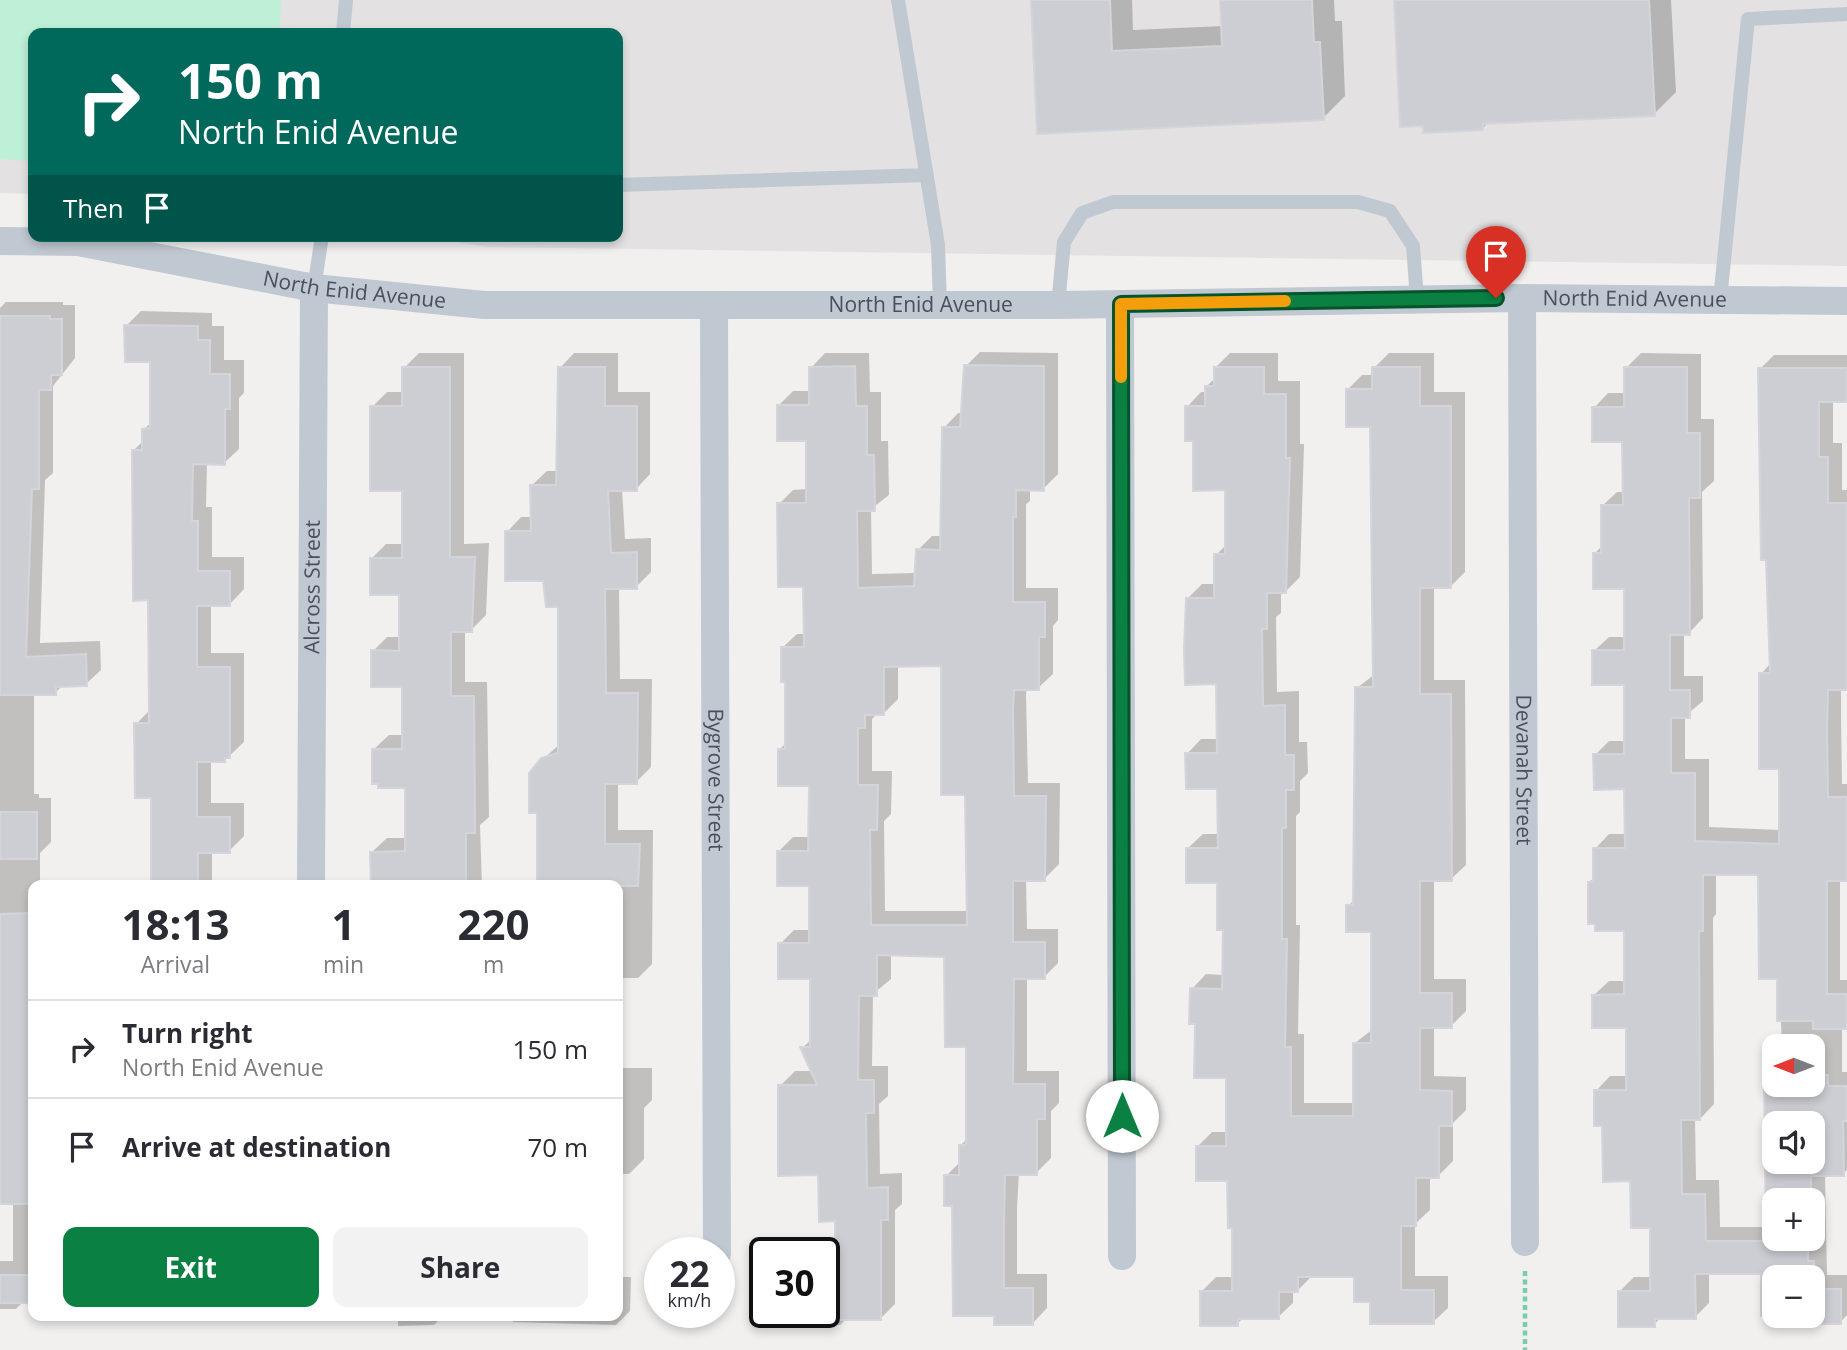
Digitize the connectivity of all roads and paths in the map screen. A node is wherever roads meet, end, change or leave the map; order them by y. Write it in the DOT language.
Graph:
graph roads {
  1 [pos="346,0"];
  2 [pos="898,0"];
  3 [pos="1847,14"];
  4 [pos="343,28"];
  5 [pos="927,176"];
  6 [pos="623,185"];
  7 [pos="0,241"];
  8 [pos="28,241"];
  9 [pos="78,242"];
  10 [pos="321,242"];
  11 [pos="313,288"];
  12 [pos="1522,298"];
  13 [pos="1418,299"];
  14 [pos="1720,300"];
  15 [pos="1847,301"];
  16 [pos="1121,304"];
  17 [pos="940,305"];
  18 [pos="1058,305"];
  19 [pos="714,306"];
  20 [pos="311,880"];
  21 [pos="717,1237"];
  22 [pos="1525,1242"];
  23 [pos="1122,1256"];
  24 [pos="1525,1350"];
  1 -- 4 [label="lane"];
  2 -- 5 [label="lane"];
  3 -- 14 [label="lane"];
  5 -- 6 [label="lane"];
  5 -- 17 [label="lane"];
  7 -- 8 [label="street, North Enid Avenue"];
  9 -- 11 [label="street, North Enid Avenue"];
  10 -- 11 [label="lane"];
  11 -- 19 [label="street, North Enid Avenue"];
  11 -- 20 [label="street, Alcross Street"];
  12 -- 13 [label="street, North Enid Avenue"];
  12 -- 14 [label="street, North Enid Avenue"];
  12 -- 22 [label="street, Devanah Street"];
  13 -- 16 [label="street, North Enid Avenue"];
  13 -- 18 [label="lane"];
  14 -- 15 [label="street, North Enid Avenue"];
  16 -- 18 [label="street, North Enid Avenue"];
  16 -- 23 [label="street"];
  17 -- 18 [label="street, North Enid Avenue"];
  17 -- 19 [label="street, North Enid Avenue"];
  19 -- 21 [label="street, Bygrove Street"];
  22 -- 24 [label="path"];
}
